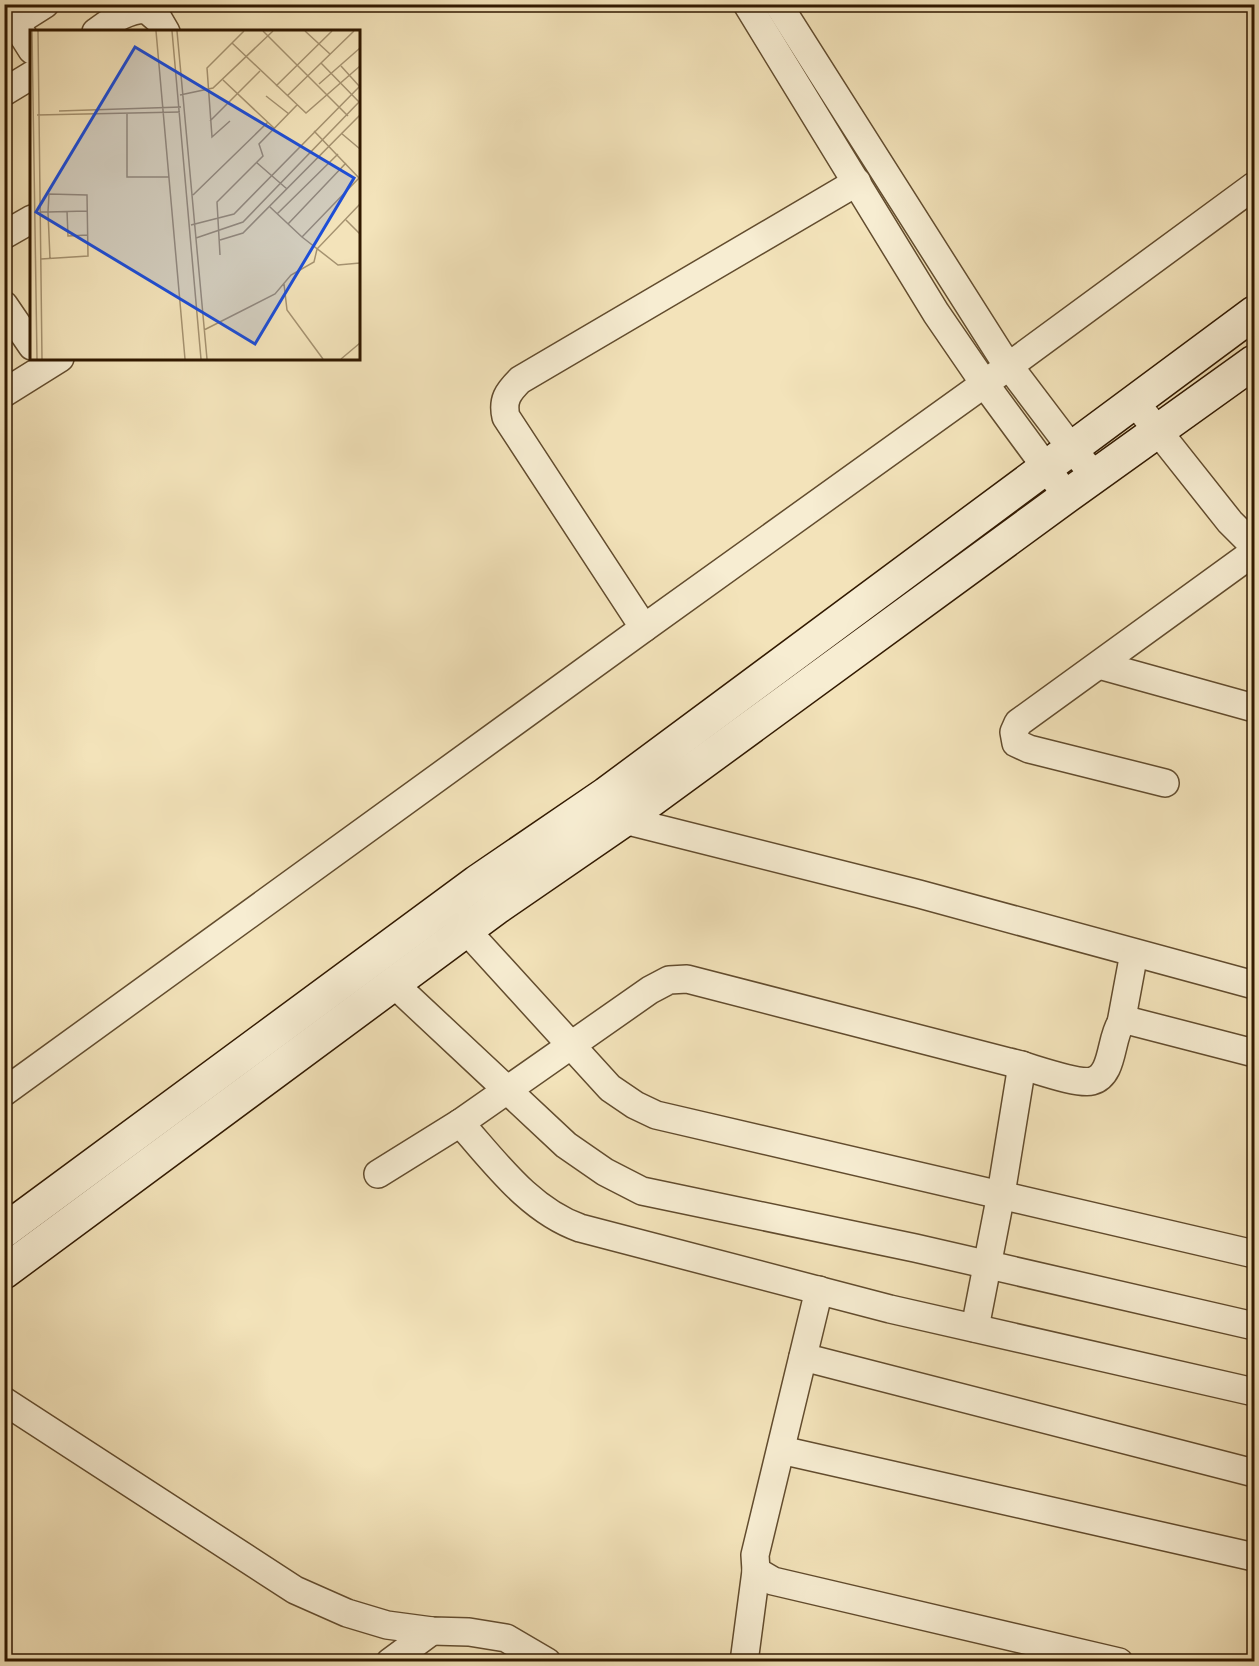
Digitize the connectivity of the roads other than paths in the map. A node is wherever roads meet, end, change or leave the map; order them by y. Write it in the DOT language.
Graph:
graph roads {
  1 [pos="45,4"];
  2 [pos="747,4"];
  3 [pos="778,4"];
  4 [pos="10,26"];
  5 [pos="99,30"];
  6 [pos="165,30"];
  7 [pos="30,48"];
  8 [pos="30,76"];
  9 [pos="4,92"];
  10 [pos="857,182"];
  11 [pos="1254,186"];
  12 [pos="30,220"];
  13 [pos="4,235"];
  14 [pos="4,305"];
  15 [pos="1254,313"];
  16 [pos="30,339"];
  17 [pos="42,360"];
  18 [pos="1254,362"];
  19 [pos="1009,366"];
  20 [pos="984,383"];
  21 [pos="4,393"];
  22 [pos="1134,401"];
  23 [pos="1157,432"];
  24 [pos="1072,449"];
  25 [pos="1046,468"];
  26 [pos="1095,476"];
  27 [pos="1067,496"];
  28 [pos="1254,546"];
  29 [pos="1254,552"];
  30 [pos="644,628"];
  31 [pos="1099,665"];
  32 [pos="1254,708"];
  33 [pos="1165,783"];
  34 [pos="624,820"];
  35 [pos="447,904"];
  36 [pos="466,930"];
  37 [pos="1134,952"];
  38 [pos="394,984"];
  39 [pos="1254,985"];
  40 [pos="1121,1023"];
  41 [pos="569,1045"];
  42 [pos="1254,1053"];
  43 [pos="1022,1065"];
  44 [pos="506,1090"];
  45 [pos="4,1092"];
  46 [pos="460,1123"];
  47 [pos="378,1174"];
  48 [pos="1001,1194"];
  49 [pos="4,1232"];
  50 [pos="1254,1254"];
  51 [pos="987,1264"];
  52 [pos="4,1272"];
  53 [pos="819,1290"];
  54 [pos="1254,1326"];
  55 [pos="975,1328"];
  56 [pos="803,1358"];
  57 [pos="1254,1392"];
  58 [pos="4,1401"];
  59 [pos="781,1450"];
  60 [pos="1254,1473"];
  61 [pos="1254,1557"];
  62 [pos="756,1571"];
  63 [pos="432,1631"];
  64 [pos="390,1662"];
  65 [pos="548,1662"];
  66 [pos="744,1662"];
  67 [pos="1119,1662"];
  1 -- 4 [label="street"];
  2 -- 10 [label="street"];
  3 -- 19 [label="street"];
  4 -- 7 [label="street"];
  5 -- 6 [label="street"];
  8 -- 9 [label="street"];
  10 -- 20 [label="street"];
  10 -- 30 [label="street"];
  11 -- 19 [label="street"];
  12 -- 13 [label="street"];
  14 -- 16 [label="street"];
  15 -- 22 [label="main road"];
  17 -- 21 [label="street"];
  18 -- 23 [label="main road"];
  19 -- 20 [label="street"];
  19 -- 24 [label="street"];
  20 -- 25 [label="street"];
  20 -- 30 [label="street"];
  22 -- 23 [label="street"];
  22 -- 24 [label="main road"];
  23 -- 26 [label="main road"];
  23 -- 28 [label="street"];
  24 -- 25 [label="main road"];
  24 -- 26 [label="street"];
  25 -- 27 [label="street"];
  25 -- 35 [label="main road"];
  26 -- 27 [label="main road"];
  27 -- 34 [label="main road"];
  29 -- 31 [label="street"];
  30 -- 45 [label="street"];
  31 -- 32 [label="street"];
  31 -- 33 [label="street"];
  34 -- 36 [label="main road"];
  34 -- 37 [label="street"];
  35 -- 36 [label="street"];
  35 -- 49 [label="main road"];
  36 -- 38 [label="main road"];
  36 -- 41 [label="street"];
  37 -- 39 [label="street"];
  37 -- 40 [label="street"];
  38 -- 44 [label="street"];
  38 -- 52 [label="main road"];
  40 -- 42 [label="street"];
  40 -- 43 [label="street"];
  41 -- 43 [label="street"];
  41 -- 44 [label="street"];
  41 -- 48 [label="street"];
  43 -- 48 [label="street"];
  44 -- 46 [label="street"];
  44 -- 51 [label="street"];
  46 -- 47 [label="street"];
  46 -- 53 [label="street"];
  48 -- 50 [label="street"];
  48 -- 51 [label="street"];
  51 -- 54 [label="street"];
  51 -- 55 [label="street"];
  53 -- 55 [label="street"];
  53 -- 56 [label="street"];
  55 -- 57 [label="street"];
  56 -- 59 [label="street"];
  56 -- 60 [label="street"];
  58 -- 63 [label="street"];
  59 -- 61 [label="street"];
  59 -- 62 [label="street"];
  62 -- 66 [label="street"];
  62 -- 67 [label="street"];
  63 -- 64 [label="street"];
  63 -- 65 [label="street"];
}
